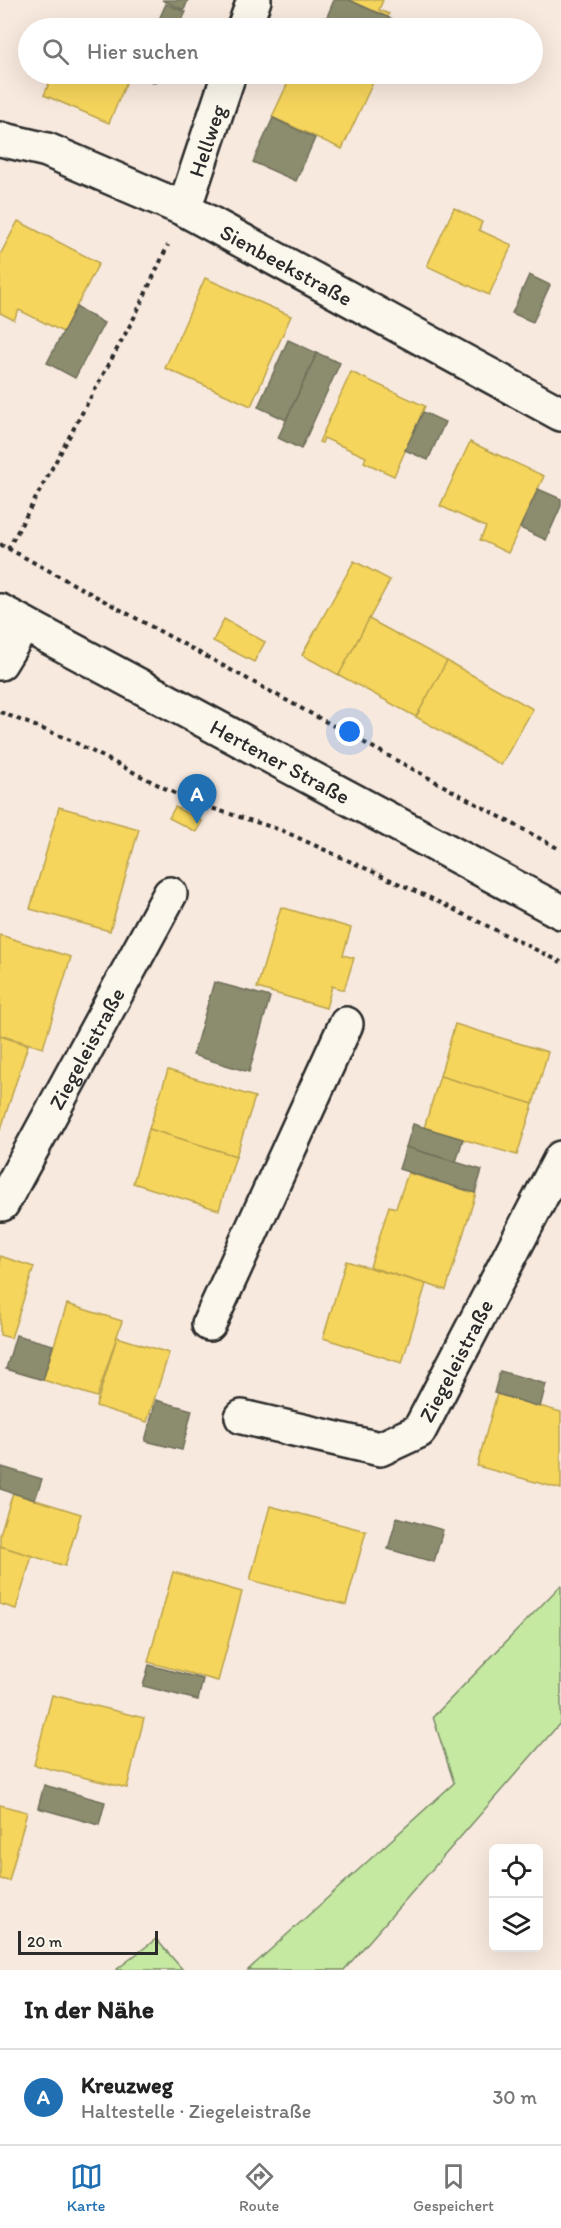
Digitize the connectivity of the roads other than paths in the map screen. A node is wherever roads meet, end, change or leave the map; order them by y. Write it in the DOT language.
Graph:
graph roads {
  1 [pos="254,0"];
  2 [pos="247,18"];
  3 [pos="226,84"];
  4 [pos="0,139"];
  5 [pos="184,209"];
  6 [pos="561,414"];
  7 [pos="12,618"];
  8 [pos="0,663"];
  9 [pos="170,894"];
  10 [pos="561,912"];
  11 [pos="346,1024"];
  12 [pos="561,1158"];
  13 [pos="2,1203"];
  14 [pos="209,1324"];
  15 [pos="242,1417"];
  1 -- 2 [label="street"];
  3 -- 5 [label="street, Hellweg"];
  4 -- 5 [label="street, Sienbeekstraße"];
  5 -- 6 [label="street, Sienbeekstraße"];
  7 -- 8 [label="street"];
  7 -- 10 [label="street, Hertener Straße"];
  9 -- 13 [label="street, Ziegeleistraße"];
  11 -- 14 [label="street"];
  12 -- 15 [label="street, Ziegeleistraße"];
}
